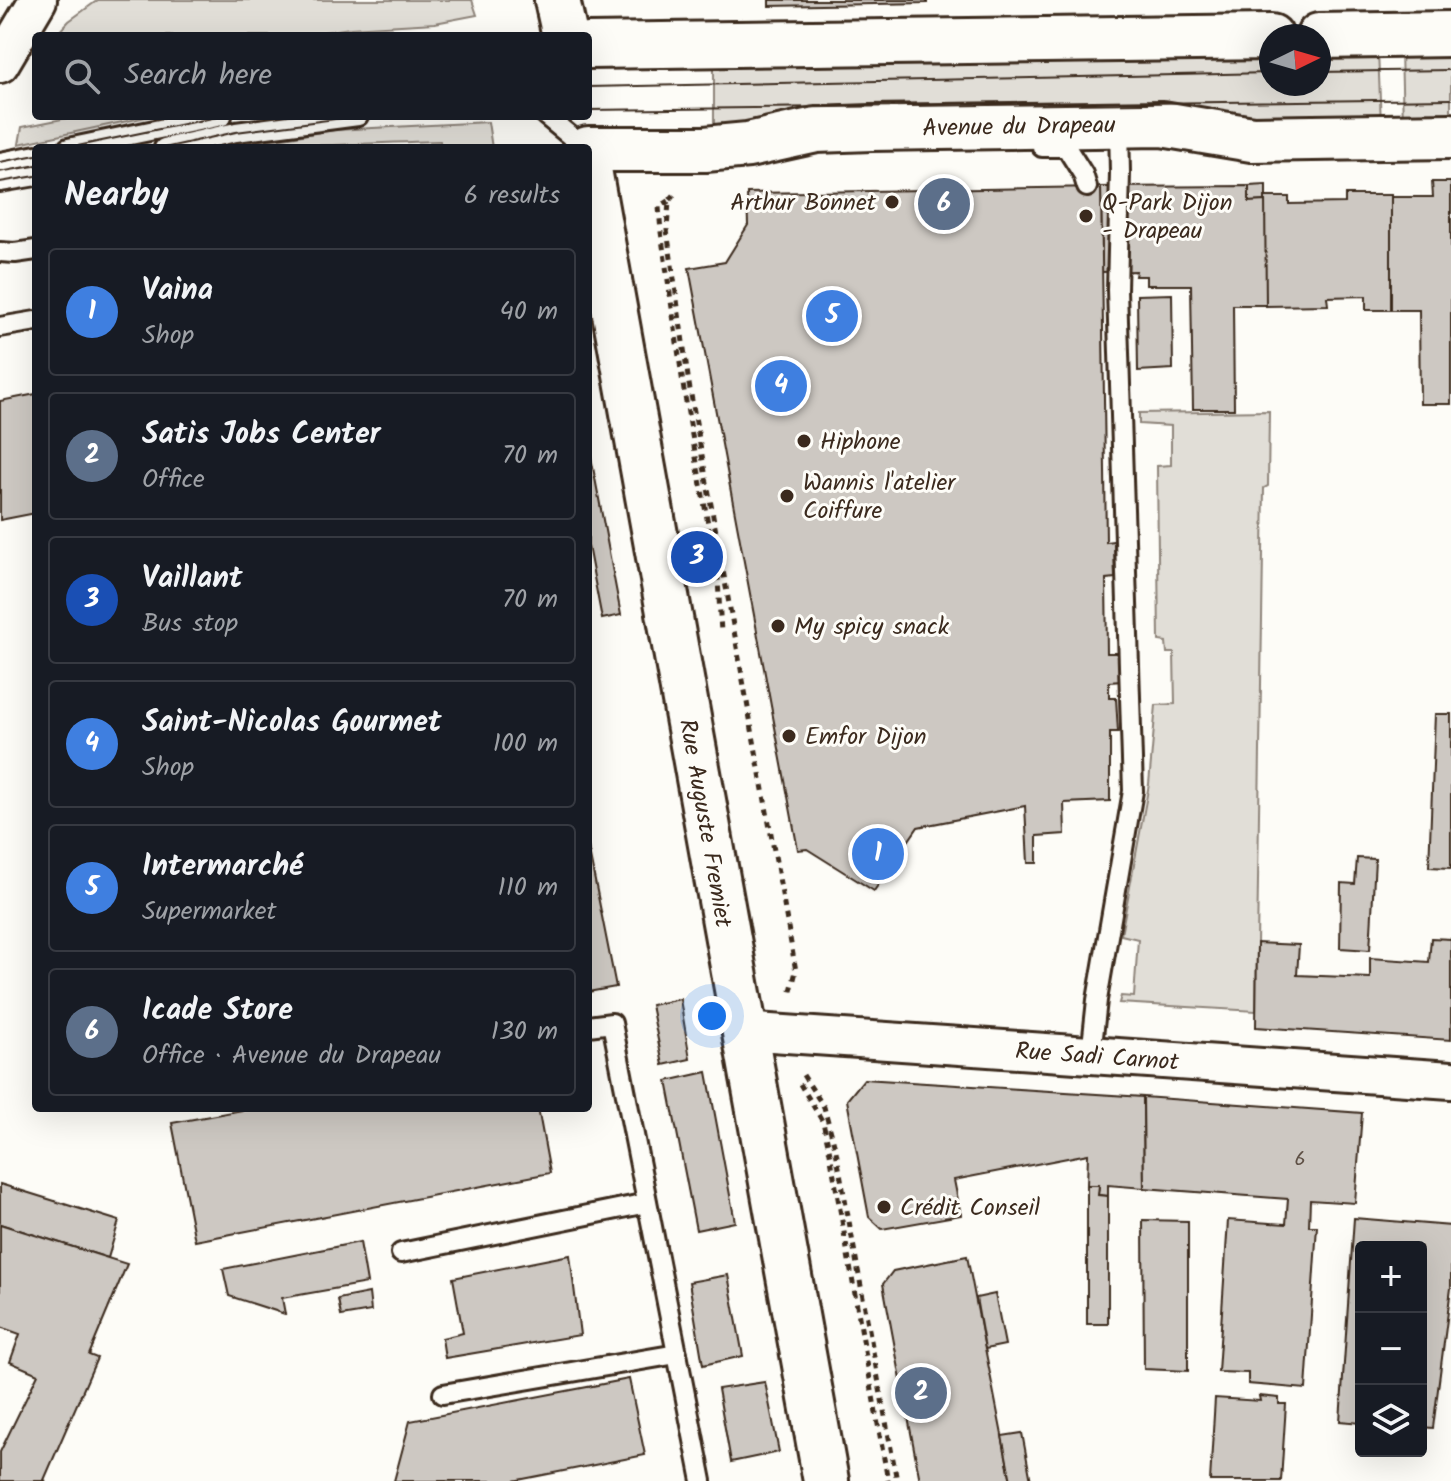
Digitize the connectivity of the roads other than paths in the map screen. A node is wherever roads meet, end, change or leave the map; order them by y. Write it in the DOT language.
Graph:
graph roads {
  1 [pos="38,0"];
  2 [pos="557,0"];
  3 [pos="564,32"];
  4 [pos="1451,34"];
  5 [pos="1331,36"];
  6 [pos="1259,37"];
  7 [pos="592,46"];
  8 [pos="0,64"];
  9 [pos="203,120"];
  10 [pos="328,120"];
  11 [pos="551,120"];
  12 [pos="568,120"];
  13 [pos="581,120"];
  14 [pos="1119,125"];
  15 [pos="871,128"];
  16 [pos="1451,136"];
  17 [pos="87,144"];
  18 [pos="182,144"];
  19 [pos="581,144"];
  20 [pos="584,144"];
  21 [pos="585,144"];
  22 [pos="1020,147"];
  23 [pos="592,148"];
  24 [pos="929,148"];
  25 [pos="32,156"];
  26 [pos="0,162"];
  27 [pos="32,177"];
  28 [pos="0,182"];
  29 [pos="1087,187"];
  30 [pos="593,217"];
  31 [pos="32,251"];
  32 [pos="0,252"];
  33 [pos="32,322"];
  34 [pos="0,327"];
  35 [pos="592,1026"];
  36 [pos="769,1033"];
  37 [pos="1091,1055"];
  38 [pos="1451,1080"];
  39 [pos="647,1203"];
  40 [pos="401,1253"];
  41 [pos="677,1354"];
  42 [pos="443,1394"];
  43 [pos="702,1481"];
  44 [pos="826,1481"];
  1 -- 8 [label="street"];
  2 -- 3 [label="main road"];
  4 -- 5 [label="main road"];
  6 -- 7 [label="main road"];
  9 -- 17 [label="lane"];
  10 -- 18 [label="lane"];
  11 -- 19 [label="lane"];
  12 -- 20 [label="lane"];
  13 -- 21 [label="main road"];
  14 -- 15 [label="main road, Avenue du Drapeau"];
  14 -- 16 [label="main road, Avenue du Drapeau"];
  14 -- 37 [label="lane"];
  15 -- 23 [label="main road, Avenue du Drapeau"];
  15 -- 24 [label="lane"];
  22 -- 29 [label="lane"];
  25 -- 26 [label="lane"];
  27 -- 28 [label="lane"];
  30 -- 36 [label="main road, Rue Auguste Fremiet"];
  31 -- 32 [label="lane"];
  33 -- 34 [label="lane"];
  35 -- 39 [label="lane"];
  36 -- 37 [label="street, Rue Sadi Carnot"];
  36 -- 44 [label="main road, Rue Auguste Fremiet"];
  37 -- 38 [label="street, Rue Sadi Carnot"];
  39 -- 40 [label="lane"];
  39 -- 41 [label="lane"];
  41 -- 42 [label="lane"];
  41 -- 43 [label="lane"];
}
